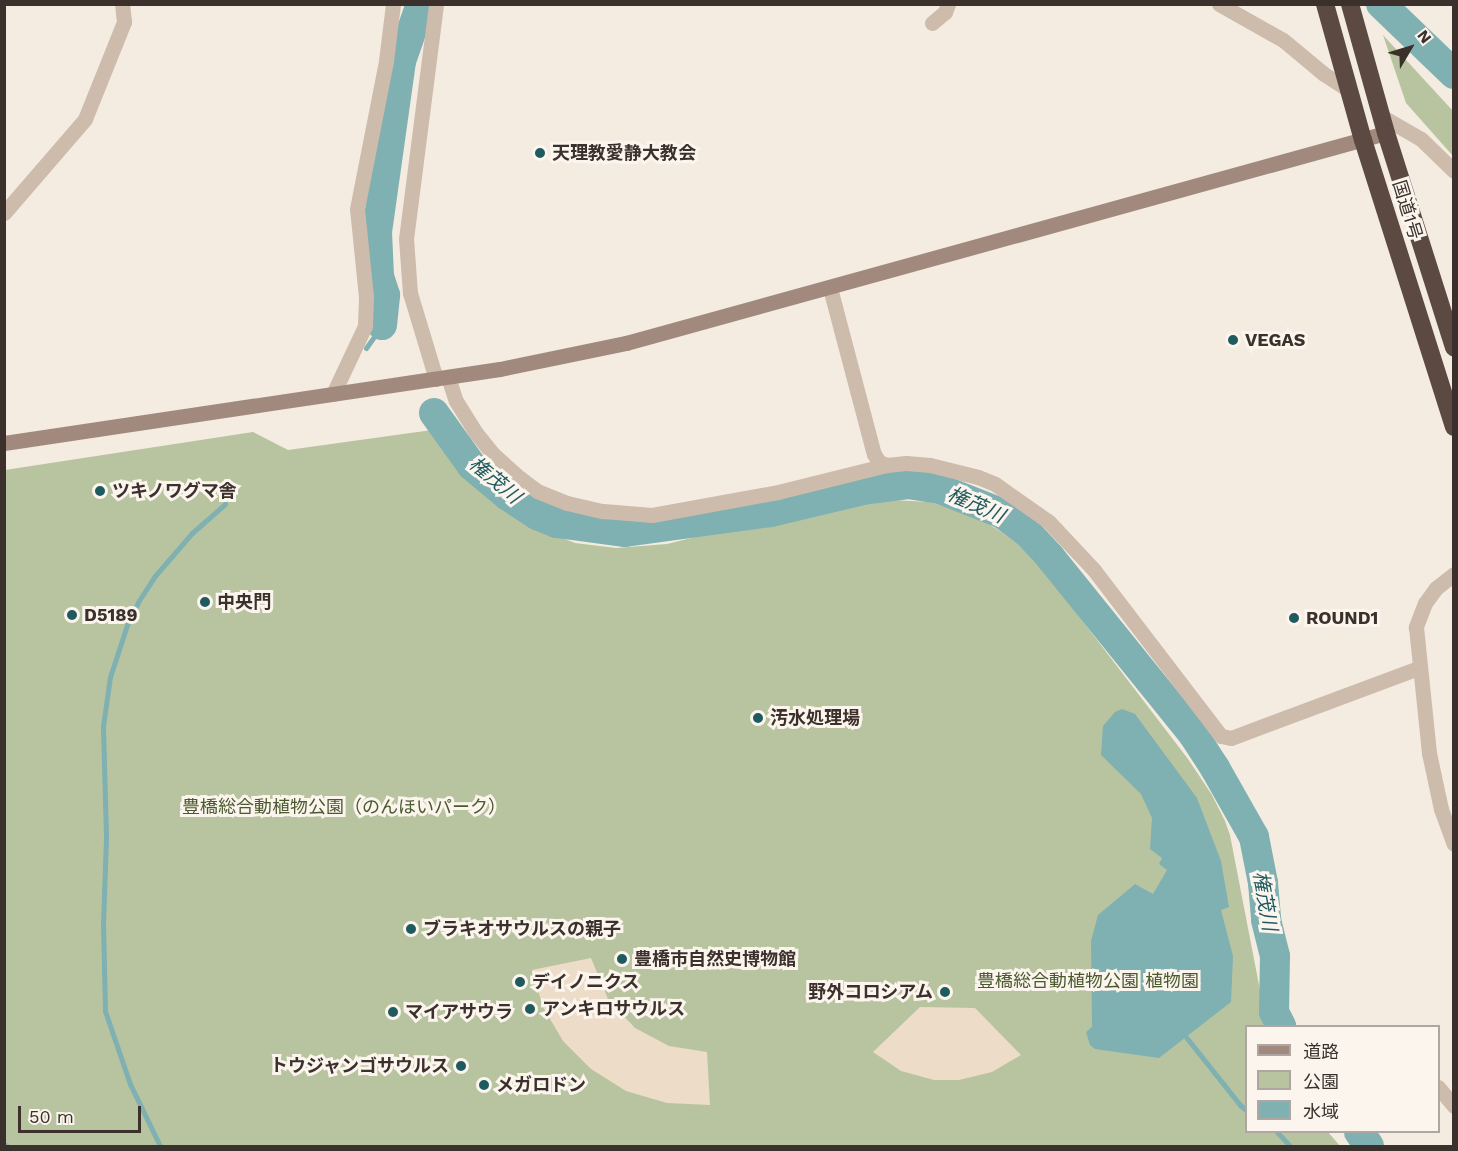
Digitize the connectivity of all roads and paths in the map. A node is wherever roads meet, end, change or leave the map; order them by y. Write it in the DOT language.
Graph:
graph roads {
  1 [pos="122,4"];
  2 [pos="393,4"];
  3 [pos="436,4"];
  4 [pos="948,4"];
  5 [pos="1219,4"];
  6 [pos="1325,4"];
  7 [pos="1350,4"];
  8 [pos="932,23"];
  9 [pos="1348,85"];
  10 [pos="1383,125"];
  11 [pos="1363,140"];
  12 [pos="1454,171"];
  13 [pos="4,213"];
  14 [pos="830,288"];
  15 [pos="1454,347"];
  16 [pos="442,378"];
  17 [pos="333,394"];
  18 [pos="1454,427"];
  19 [pos="4,443"];
  20 [pos="887,465"];
  21 [pos="1454,574"];
  22 [pos="1418,668"];
  23 [pos="1454,844"];
  24 [pos="1440,1089"];
  25 [pos="1454,1106"];
  1 -- 13 [label="street"];
  2 -- 17 [label="street"];
  3 -- 16 [label="street"];
  4 -- 8 [label="street"];
  5 -- 9 [label="street"];
  6 -- 9 [label="highway, 国道1号"];
  7 -- 10 [label="highway, 国道1号"];
  9 -- 11 [label="highway, 国道1号"];
  10 -- 11 [label="street"];
  10 -- 12 [label="street"];
  10 -- 15 [label="highway, 国道1号"];
  11 -- 14 [label="street"];
  11 -- 18 [label="highway, 国道1号"];
  14 -- 16 [label="street"];
  14 -- 20 [label="street"];
  16 -- 17 [label="street"];
  16 -- 20 [label="street"];
  17 -- 19 [label="street"];
  20 -- 22 [label="street"];
  21 -- 22 [label="street"];
  22 -- 23 [label="street"];
  24 -- 25 [label="street"];
}
